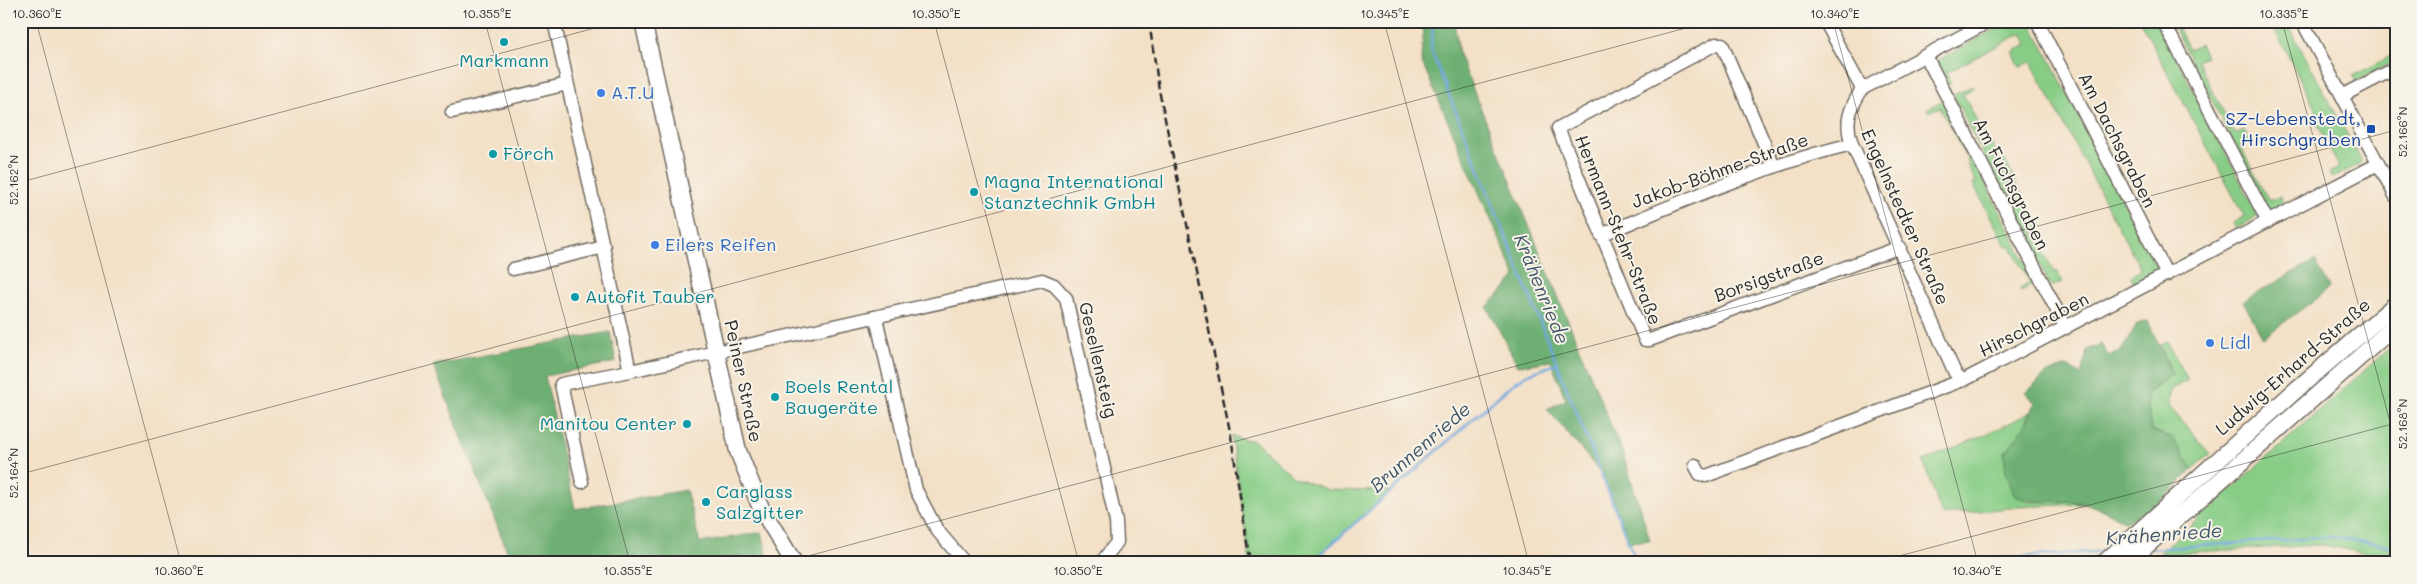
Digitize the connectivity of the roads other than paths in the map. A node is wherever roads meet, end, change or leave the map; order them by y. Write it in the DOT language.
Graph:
graph roads {
  1 [pos="554,21"];
  2 [pos="643,21"];
  3 [pos="1824,21"];
  4 [pos="1990,21"];
  5 [pos="2036,21"];
  6 [pos="2163,21"];
  7 [pos="2302,21"];
  8 [pos="1926,56"];
  9 [pos="2396,68"];
  10 [pos="567,84"];
  11 [pos="1862,89"];
  12 [pos="2342,96"];
  13 [pos="452,112"];
  14 [pos="1852,144"];
  15 [pos="2378,164"];
  16 [pos="1774,167"];
  17 [pos="2396,198"];
  18 [pos="2268,222"];
  19 [pos="1601,235"];
  20 [pos="604,247"];
  21 [pos="1900,247"];
  22 [pos="513,268"];
  23 [pos="2167,275"];
  24 [pos="2396,304"];
  25 [pos="876,318"];
  26 [pos="2396,324"];
  27 [pos="2066,328"];
  28 [pos="1650,340"];
  29 [pos="717,352"];
  30 [pos="630,371"];
  31 [pos="1961,379"];
  32 [pos="1695,464"];
  33 [pos="2222,467"];
  34 [pos="582,482"];
  35 [pos="2119,557"];
  36 [pos="794,563"];
  37 [pos="964,563"];
  38 [pos="1101,563"];
  1 -- 10 [label="street"];
  2 -- 29 [label="main road, Peiner Straße"];
  3 -- 11 [label="street"];
  4 -- 8 [label="street"];
  5 -- 23 [label="street, Am Dachsgraben"];
  6 -- 18 [label="street"];
  7 -- 12 [label="street"];
  8 -- 11 [label="street"];
  8 -- 27 [label="street, Am Fuchsgraben"];
  9 -- 12 [label="street"];
  10 -- 13 [label="street"];
  10 -- 20 [label="street"];
  11 -- 14 [label="street, Engelnstedter Straße"];
  12 -- 15 [label="street"];
  14 -- 16 [label="street, Jakob-Böhme-Straße"];
  14 -- 21 [label="street, Engelnstedter Straße"];
  15 -- 17 [label="street"];
  15 -- 18 [label="street, Hirschgraben"];
  16 -- 19 [label="street, Jakob-Böhme-Straße"];
  16 -- 19 [label="street, Hermann-Stehr-Straße"];
  18 -- 23 [label="street, Hirschgraben"];
  19 -- 28 [label="street, Hermann-Stehr-Straße"];
  20 -- 22 [label="street"];
  20 -- 30 [label="street"];
  21 -- 28 [label="street, Borsigstraße"];
  21 -- 31 [label="street, Engelnstedter Straße"];
  23 -- 27 [label="street, Hirschgraben"];
  24 -- 33 [label="main road, Ludwig-Erhard-Straße"];
  25 -- 29 [label="street, Gesellensteig"];
  25 -- 37 [label="street"];
  25 -- 38 [label="street, Gesellensteig"];
  26 -- 33 [label="main road, Ludwig-Erhard-Straße"];
  27 -- 31 [label="street, Hirschgraben"];
  29 -- 30 [label="street, Gesellensteig"];
  29 -- 36 [label="main road, Peiner Straße"];
  30 -- 34 [label="street, Gesellensteig"];
  31 -- 32 [label="street, Hirschgraben"];
  33 -- 35 [label="main road, Ludwig-Erhard-Straße"];
  33 -- 35 [label="main road, Ludwig-Erhard-Straße"];
}
